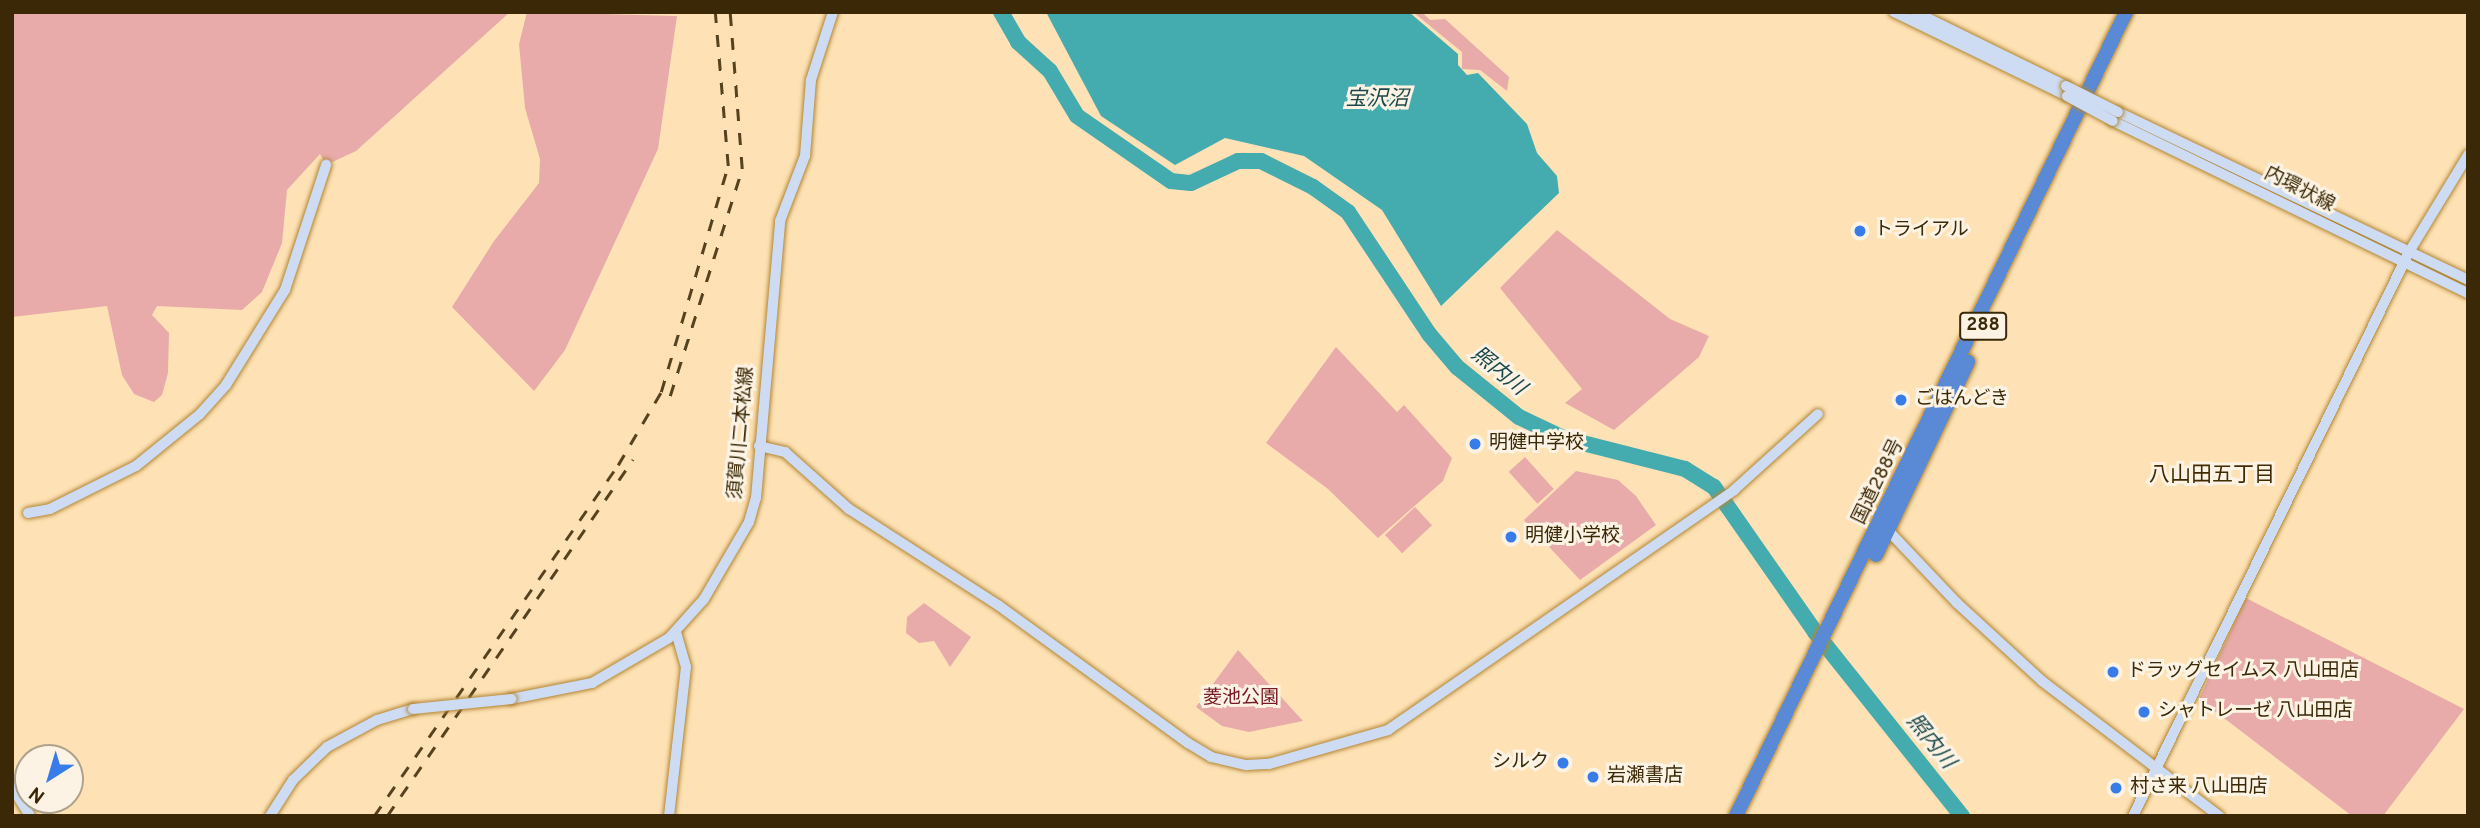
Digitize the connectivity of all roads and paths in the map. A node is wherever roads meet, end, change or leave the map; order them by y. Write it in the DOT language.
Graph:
graph roads {
  1 [pos="833,12"];
  2 [pos="1894,12"];
  3 [pos="1915,12"];
  4 [pos="2126,12"];
  5 [pos="2134,12"];
  6 [pos="2066,91"];
  7 [pos="2468,155"];
  8 [pos="326,165"];
  9 [pos="2407,257"];
  10 [pos="2468,280"];
  11 [pos="2468,293"];
  12 [pos="1818,414"];
  13 [pos="759,446"];
  14 [pos="28,513"];
  15 [pos="1885,527"];
  16 [pos="676,632"];
  17 [pos="1816,661"];
  18 [pos="2156,768"];
  19 [pos="12,787"];
  20 [pos="30,816"];
  21 [pos="270,816"];
  22 [pos="668,816"];
  23 [pos="1735,816"];
  24 [pos="1744,816"];
  25 [pos="2133,816"];
  26 [pos="2219,816"];
  1 -- 13 [label="street, 須賀川二本松線"];
  2 -- 6 [label="street"];
  3 -- 6 [label="street"];
  4 -- 15 [label="highway, 国道288号 / 288"];
  5 -- 15 [label="highway, 国道288号 / 288"];
  6 -- 9 [label="street, bridge"];
  7 -- 9 [label="street"];
  8 -- 14 [label="street"];
  9 -- 10 [label="street"];
  9 -- 11 [label="street"];
  9 -- 18 [label="street"];
  12 -- 13 [label="street"];
  13 -- 16 [label="street, 須賀川二本松線"];
  15 -- 17 [label="highway, 国道288号 / 288"];
  15 -- 18 [label="street"];
  16 -- 21 [label="street, 須賀川二本松線, bridge"];
  16 -- 22 [label="street"];
  17 -- 23 [label="highway, 国道288号 / 288"];
  17 -- 24 [label="highway, 国道288号 / 288"];
  18 -- 25 [label="street"];
  18 -- 26 [label="street"];
  19 -- 20 [label="street"];
}
